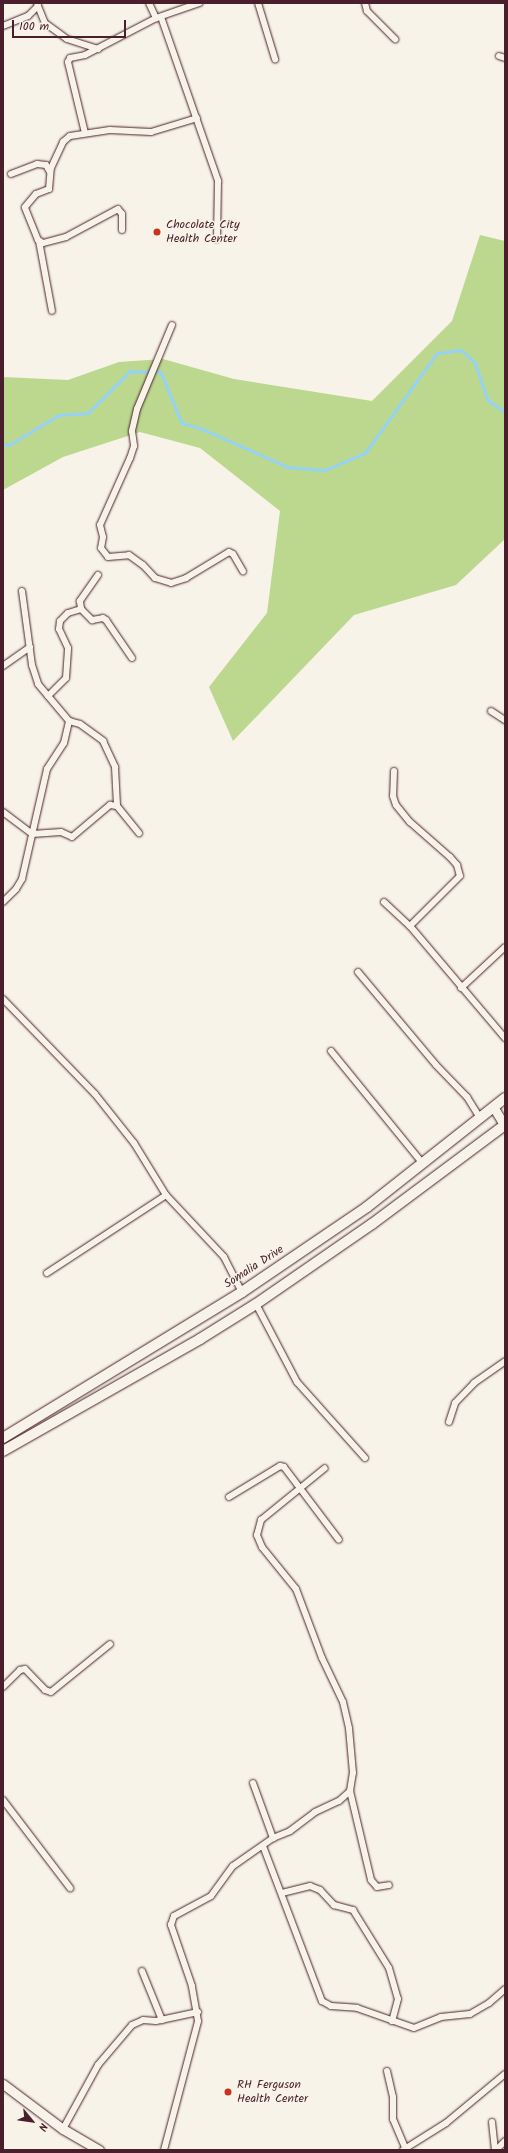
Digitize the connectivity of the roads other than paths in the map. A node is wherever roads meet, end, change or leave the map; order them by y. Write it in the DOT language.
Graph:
graph roads {
  1 [pos="149,3"];
  2 [pos="199,3"];
  3 [pos="258,3"];
  4 [pos="365,3"];
  5 [pos="37,5"];
  6 [pos="159,17"];
  7 [pos="3,26"];
  8 [pos="395,39"];
  9 [pos="98,49"];
  10 [pos="275,59"];
  11 [pos="197,118"];
  12 [pos="85,132"];
  13 [pos="50,172"];
  14 [pos="11,174"];
  15 [pos="122,230"];
  16 [pos="217,239"];
  17 [pos="39,241"];
  18 [pos="52,311"];
  19 [pos="172,325"];
  20 [pos="243,572"];
  21 [pos="98,575"];
  22 [pos="22,591"];
  23 [pos="81,610"];
  24 [pos="30,647"];
  25 [pos="132,658"];
  26 [pos="3,666"];
  27 [pos="48,696"];
  28 [pos="491,711"];
  29 [pos="505,720"];
  30 [pos="69,721"];
  31 [pos="394,772"];
  32 [pos="117,806"];
  33 [pos="3,812"];
  34 [pos="139,833"];
  35 [pos="32,834"];
  36 [pos="3,902"];
  37 [pos="384,902"];
  38 [pos="410,926"];
  39 [pos="505,947"];
  40 [pos="358,972"];
  41 [pos="461,988"];
  42 [pos="3,999"];
  43 [pos="505,1038"];
  44 [pos="331,1051"];
  45 [pos="505,1098"];
  46 [pos="494,1108"];
  47 [pos="480,1119"];
  48 [pos="505,1125"];
  49 [pos="423,1164"];
  50 [pos="166,1195"];
  51 [pos="47,1273"];
  52 [pos="242,1292"];
  53 [pos="256,1304"];
  54 [pos="505,1360"];
  55 [pos="449,1422"];
  56 [pos="3,1438"];
  57 [pos="3,1451"];
  58 [pos="365,1458"];
  59 [pos="325,1468"];
  60 [pos="300,1488"];
  61 [pos="230,1497"];
  62 [pos="339,1540"];
  63 [pos="110,1644"];
  64 [pos="3,1687"];
  65 [pos="253,1782"];
  66 [pos="350,1791"];
  67 [pos="3,1800"];
  68 [pos="273,1838"];
  69 [pos="263,1846"];
  70 [pos="389,1885"];
  71 [pos="70,1888"];
  72 [pos="282,1893"];
  73 [pos="142,1971"];
  74 [pos="505,1989"];
  75 [pos="198,2012"];
  76 [pos="162,2020"];
  77 [pos="392,2020"];
  78 [pos="387,2071"];
  79 [pos="505,2074"];
  80 [pos="3,2084"];
  81 [pos="492,2122"];
  82 [pos="62,2129"];
  83 [pos="505,2141"];
  84 [pos="405,2149"];
  85 [pos="99,2150"];
  86 [pos="164,2150"];
  87 [pos="496,2150"];
  1 -- 6 [label="street"];
  2 -- 6 [label="street"];
  3 -- 10 [label="street"];
  4 -- 8 [label="street"];
  5 -- 7 [label="street"];
  5 -- 9 [label="street"];
  6 -- 9 [label="street"];
  6 -- 11 [label="street"];
  9 -- 12 [label="street"];
  11 -- 12 [label="street"];
  11 -- 16 [label="street"];
  12 -- 13 [label="street"];
  13 -- 14 [label="street"];
  13 -- 17 [label="street"];
  15 -- 17 [label="street"];
  17 -- 18 [label="street"];
  19 -- 20 [label="street"];
  21 -- 23 [label="street"];
  22 -- 24 [label="street"];
  23 -- 25 [label="street"];
  23 -- 27 [label="street"];
  24 -- 26 [label="street"];
  24 -- 27 [label="street"];
  27 -- 30 [label="street"];
  28 -- 29 [label="street"];
  30 -- 32 [label="street"];
  30 -- 35 [label="street"];
  31 -- 38 [label="street"];
  32 -- 34 [label="street"];
  32 -- 35 [label="street"];
  33 -- 35 [label="street"];
  35 -- 36 [label="street"];
  37 -- 38 [label="street"];
  38 -- 41 [label="street"];
  39 -- 41 [label="street"];
  40 -- 47 [label="street"];
  41 -- 43 [label="street"];
  42 -- 50 [label="street"];
  44 -- 49 [label="street"];
  45 -- 46 [label="main road, Somalia Drive"];
  46 -- 47 [label="main road, Somalia Drive"];
  46 -- 48 [label="main road"];
  47 -- 49 [label="main road, Somalia Drive"];
  48 -- 53 [label="main road"];
  49 -- 52 [label="main road, Somalia Drive"];
  50 -- 51 [label="street"];
  50 -- 52 [label="street"];
  52 -- 56 [label="main road, Somalia Drive"];
  53 -- 57 [label="main road"];
  53 -- 58 [label="street"];
  54 -- 55 [label="street"];
  59 -- 60 [label="street"];
  60 -- 61 [label="street"];
  60 -- 62 [label="street"];
  60 -- 66 [label="street"];
  63 -- 64 [label="street"];
  65 -- 68 [label="street"];
  66 -- 68 [label="street"];
  66 -- 70 [label="street"];
  67 -- 71 [label="street"];
  68 -- 69 [label="street"];
  69 -- 72 [label="street"];
  69 -- 75 [label="street"];
  72 -- 77 [label="street"];
  72 -- 77 [label="street"];
  73 -- 76 [label="street"];
  74 -- 77 [label="street"];
  75 -- 76 [label="street"];
  75 -- 86 [label="street"];
  76 -- 82 [label="street"];
  78 -- 84 [label="street"];
  79 -- 84 [label="street"];
  80 -- 82 [label="main road"];
  81 -- 87 [label="street"];
  82 -- 85 [label="main road"];
  83 -- 87 [label="street"];
}
